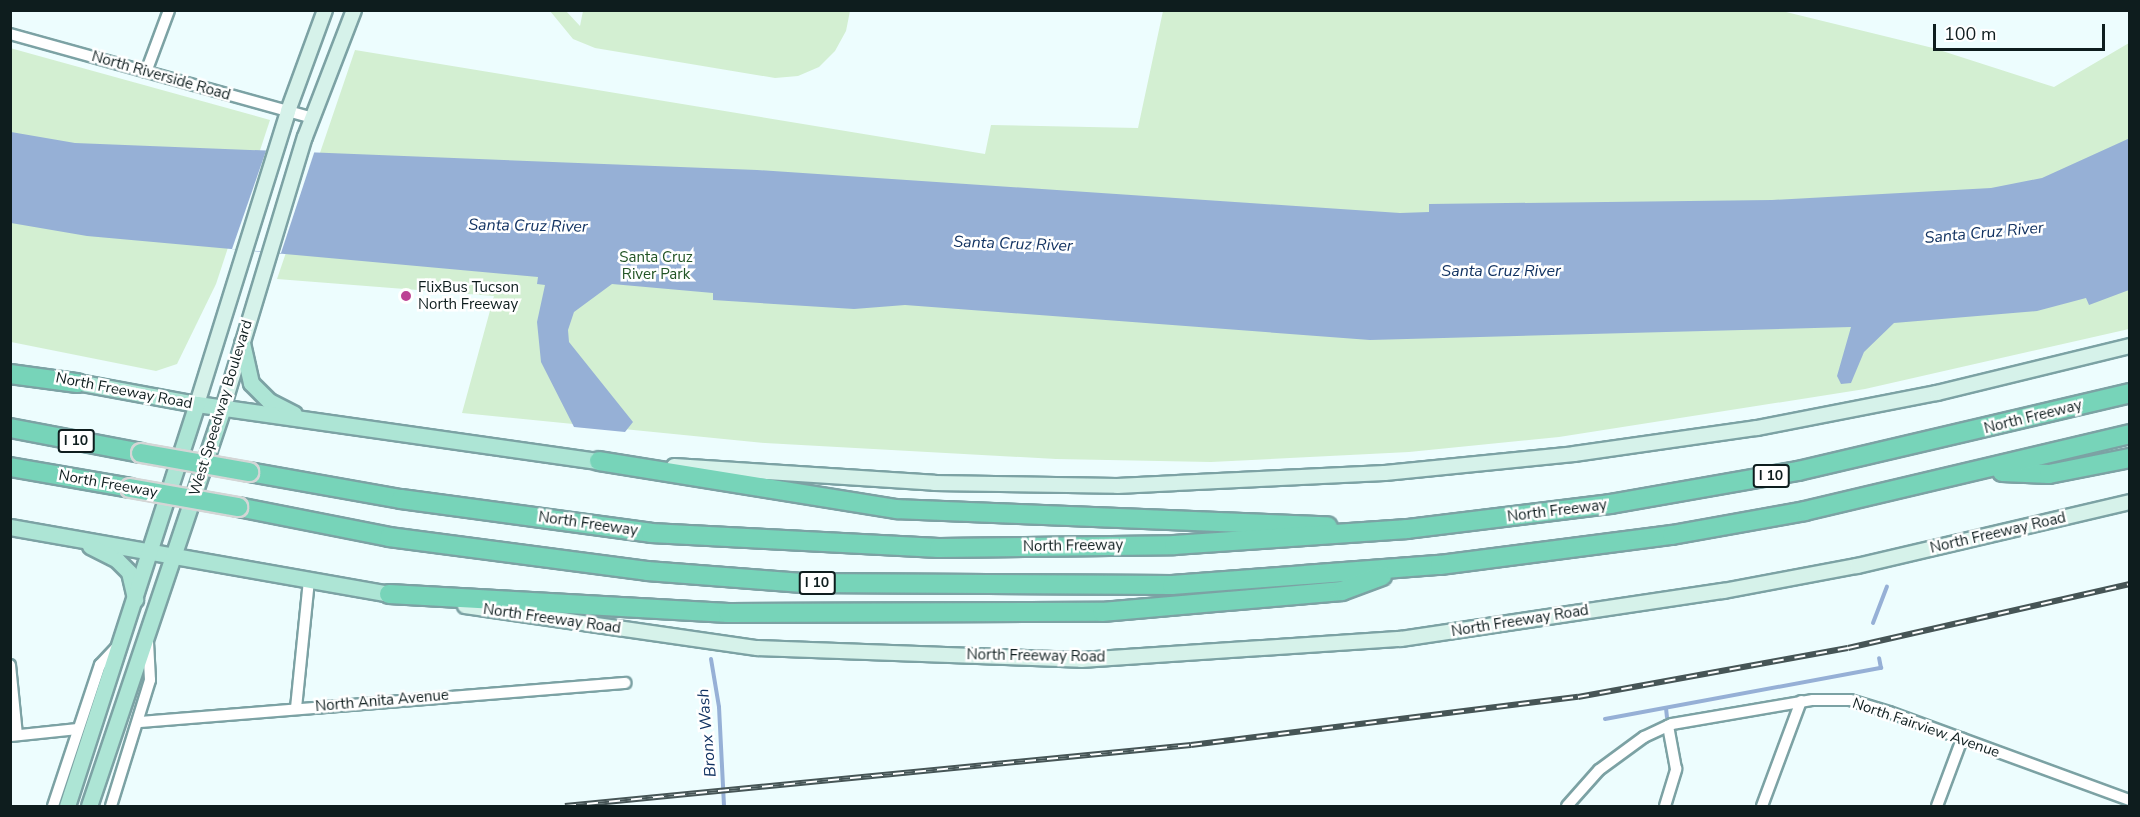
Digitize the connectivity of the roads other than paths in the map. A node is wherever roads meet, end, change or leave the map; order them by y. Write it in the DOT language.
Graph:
graph roads {
  1 [pos="169,10"];
  2 [pos="325,10"];
  3 [pos="354,10"];
  4 [pos="10,34"];
  5 [pos="146,72"];
  6 [pos="288,111"];
  7 [pos="312,118"];
  8 [pos="242,343"];
  9 [pos="2130,346"];
  10 [pos="10,368"];
  11 [pos="10,374"];
  12 [pos="77,383"];
  13 [pos="2130,393"];
  14 [pos="197,404"];
  15 [pos="222,408"];
  16 [pos="305,419"];
  17 [pos="10,428"];
  18 [pos="2130,434"];
  19 [pos="2130,458"];
  20 [pos="599,460"];
  21 [pos="10,467"];
  22 [pos="1982,472"];
  23 [pos="2130,502"];
  24 [pos="10,526"];
  25 [pos="1407,529"];
  26 [pos="76,539"];
  27 [pos="151,552"];
  28 [pos="175,556"];
  29 [pos="1402,568"];
  30 [pos="309,581"];
  31 [pos="389,594"];
  32 [pos="135,605"];
  33 [pos="126,636"];
  34 [pos="147,642"];
  35 [pos="10,665"];
  36 [pos="625,683"];
  37 [pos="1801,701"];
  38 [pos="296,708"];
  39 [pos="139,722"];
  40 [pos="1668,726"];
  41 [pos="78,729"];
  42 [pos="14,736"];
  43 [pos="1962,739"];
  44 [pos="2125,797"];
  45 [pos="53,807"];
  46 [pos="67,807"];
  47 [pos="88,807"];
  48 [pos="111,807"];
  49 [pos="1567,807"];
  50 [pos="1665,807"];
  51 [pos="1762,807"];
  52 [pos="1937,807"];
  53 [pos="2115,807"];
  1 -- 5 [label="street"];
  2 -- 6 [label="main road, West Speedway Boulevard"];
  3 -- 7 [label="main road, West Speedway Boulevard"];
  4 -- 5 [label="street, North Riverside Road"];
  5 -- 6 [label="street, North Riverside Road"];
  6 -- 7 [label="street, North Riverside Road"];
  6 -- 14 [label="main road, West Speedway Boulevard"];
  7 -- 8 [label="main road, West Speedway Boulevard"];
  8 -- 15 [label="main road, West Speedway Boulevard"];
  8 -- 16 [label="main road"];
  9 -- 20 [label="main road, North Freeway Road"];
  10 -- 12 [label="main road, North Freeway Road"];
  11 -- 12 [label="highway"];
  12 -- 14 [label="main road, North Freeway Road"];
  13 -- 25 [label="highway, North Freeway / I 10"];
  14 -- 15 [label="main road, North Freeway Road"];
  14 -- 27 [label="main road, West Speedway Boulevard"];
  15 -- 16 [label="main road, North Freeway Road"];
  15 -- 28 [label="main road, West Speedway Boulevard"];
  16 -- 20 [label="main road, North Freeway Road"];
  17 -- 25 [label="highway, North Freeway / I 10, bridge"];
  18 -- 22 [label="highway, North Freeway / I 10"];
  19 -- 22 [label="highway"];
  20 -- 25 [label="highway"];
  21 -- 29 [label="highway, North Freeway / I 10, bridge"];
  22 -- 29 [label="highway, North Freeway / I 10"];
  23 -- 31 [label="main road, North Freeway Road"];
  24 -- 26 [label="main road, North Freeway Road"];
  26 -- 27 [label="main road, North Freeway Road"];
  26 -- 32 [label="main road"];
  27 -- 28 [label="main road, North Freeway Road"];
  27 -- 32 [label="main road, West Speedway Boulevard"];
  28 -- 30 [label="main road, North Freeway Road"];
  28 -- 34 [label="main road, West Speedway Boulevard"];
  29 -- 31 [label="highway"];
  30 -- 31 [label="main road, North Freeway Road"];
  30 -- 38 [label="street"];
  32 -- 33 [label="main road, West Speedway Boulevard"];
  33 -- 41 [label="street"];
  33 -- 46 [label="main road, West Speedway Boulevard"];
  34 -- 39 [label="street"];
  34 -- 47 [label="main road, West Speedway Boulevard"];
  35 -- 42 [label="street"];
  36 -- 38 [label="street, North Anita Avenue"];
  37 -- 40 [label="street, North Fairview Avenue"];
  37 -- 43 [label="street, North Fairview Avenue"];
  37 -- 51 [label="street"];
  38 -- 39 [label="street, North Anita Avenue"];
  39 -- 48 [label="street"];
  40 -- 49 [label="street, North Fairview Avenue"];
  40 -- 50 [label="street"];
  41 -- 42 [label="street"];
  41 -- 45 [label="street"];
  43 -- 44 [label="street, North Fairview Avenue"];
  43 -- 52 [label="street"];
  44 -- 53 [label="street"];
}
